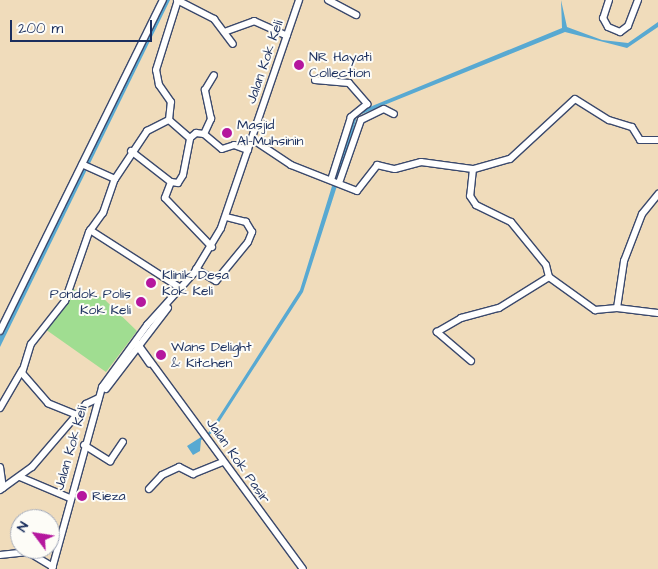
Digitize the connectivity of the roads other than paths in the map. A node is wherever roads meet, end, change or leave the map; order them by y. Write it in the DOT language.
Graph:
graph roads {
  1 [pos="163,0"];
  2 [pos="177,0"];
  3 [pos="300,0"];
  4 [pos="328,0"];
  5 [pos="609,0"];
  6 [pos="638,0"];
  7 [pos="356,15"];
  8 [pos="227,31"];
  9 [pos="287,36"];
  10 [pos="232,44"];
  11 [pos="214,75"];
  12 [pos="315,80"];
  13 [pos="394,114"];
  14 [pos="169,120"];
  15 [pos="204,134"];
  16 [pos="190,138"];
  17 [pos="252,139"];
  18 [pos="658,140"];
  19 [pos="248,150"];
  20 [pos="131,151"];
  21 [pos="86,166"];
  22 [pos="474,169"];
  23 [pos="115,179"];
  24 [pos="331,180"];
  25 [pos="171,182"];
  26 [pos="338,183"];
  27 [pos="658,194"];
  28 [pos="226,217"];
  29 [pos="90,230"];
  30 [pos="212,247"];
  31 [pos="196,269"];
  32 [pos="549,277"];
  33 [pos="180,291"];
  34 [pos="617,308"];
  35 [pos="658,313"];
  36 [pos="147,325"];
  37 [pos="0,331"];
  38 [pos="146,334"];
  39 [pos="137,344"];
  40 [pos="147,355"];
  41 [pos="125,356"];
  42 [pos="471,361"];
  43 [pos="23,368"];
  44 [pos="100,395"];
  45 [pos="0,408"];
  46 [pos="77,415"];
  47 [pos="123,442"];
  48 [pos="84,445"];
  49 [pos="223,462"];
  50 [pos="0,467"];
  51 [pos="20,477"];
  52 [pos="1,489"];
  53 [pos="149,489"];
  54 [pos="70,498"];
  55 [pos="0,555"];
  56 [pos="52,568"];
  57 [pos="303,569"];
  1 -- 21 [label="street"];
  2 -- 8 [label="street"];
  2 -- 14 [label="street"];
  3 -- 9 [label="street, Jalan Kok Keli"];
  4 -- 7 [label="street"];
  5 -- 6 [label="street"];
  8 -- 9 [label="street"];
  8 -- 10 [label="street"];
  9 -- 17 [label="street, Jalan Kok Keli"];
  11 -- 15 [label="street"];
  12 -- 24 [label="street"];
  13 -- 26 [label="street"];
  14 -- 16 [label="street"];
  14 -- 20 [label="street"];
  15 -- 16 [label="street"];
  15 -- 19 [label="street"];
  16 -- 25 [label="street"];
  17 -- 19 [label="street, Jalan Kok Keli"];
  17 -- 24 [label="street"];
  18 -- 22 [label="street"];
  19 -- 28 [label="street, Jalan Kok Keli"];
  20 -- 23 [label="street"];
  20 -- 25 [label="street"];
  21 -- 23 [label="street"];
  21 -- 37 [label="street"];
  22 -- 26 [label="street"];
  22 -- 32 [label="street"];
  23 -- 29 [label="street"];
  24 -- 26 [label="street"];
  25 -- 30 [label="street"];
  27 -- 34 [label="street"];
  28 -- 30 [label="street, Jalan Kok Keli"];
  28 -- 31 [label="street"];
  29 -- 33 [label="street"];
  29 -- 43 [label="street"];
  30 -- 31 [label="street, Jalan Kok Keli"];
  31 -- 33 [label="street, Jalan Kok Keli"];
  32 -- 34 [label="street"];
  32 -- 42 [label="street"];
  33 -- 36 [label="street, Jalan Kok Keli"];
  33 -- 38 [label="street, Jalan Kok Keli"];
  34 -- 35 [label="street"];
  36 -- 39 [label="street"];
  36 -- 41 [label="street, Jalan Kok Keli"];
  38 -- 39 [label="street, Jalan Kok Keli"];
  38 -- 40 [label="street"];
  39 -- 40 [label="street, Jalan Kok Pasir"];
  39 -- 41 [label="street, Jalan Kok Keli"];
  40 -- 41 [label="street"];
  40 -- 49 [label="street, Jalan Kok Pasir"];
  41 -- 44 [label="street, Jalan Kok Keli"];
  43 -- 45 [label="street"];
  43 -- 46 [label="street"];
  44 -- 46 [label="street"];
  44 -- 48 [label="street, Jalan Kok Keli"];
  46 -- 51 [label="street"];
  47 -- 48 [label="street"];
  48 -- 54 [label="street, Jalan Kok Keli"];
  49 -- 53 [label="street"];
  49 -- 57 [label="street, Jalan Kok Pasir"];
  50 -- 52 [label="street"];
  51 -- 52 [label="street"];
  51 -- 54 [label="street"];
  54 -- 56 [label="street, Jalan Kok Keli"];
  55 -- 56 [label="street"];
}
